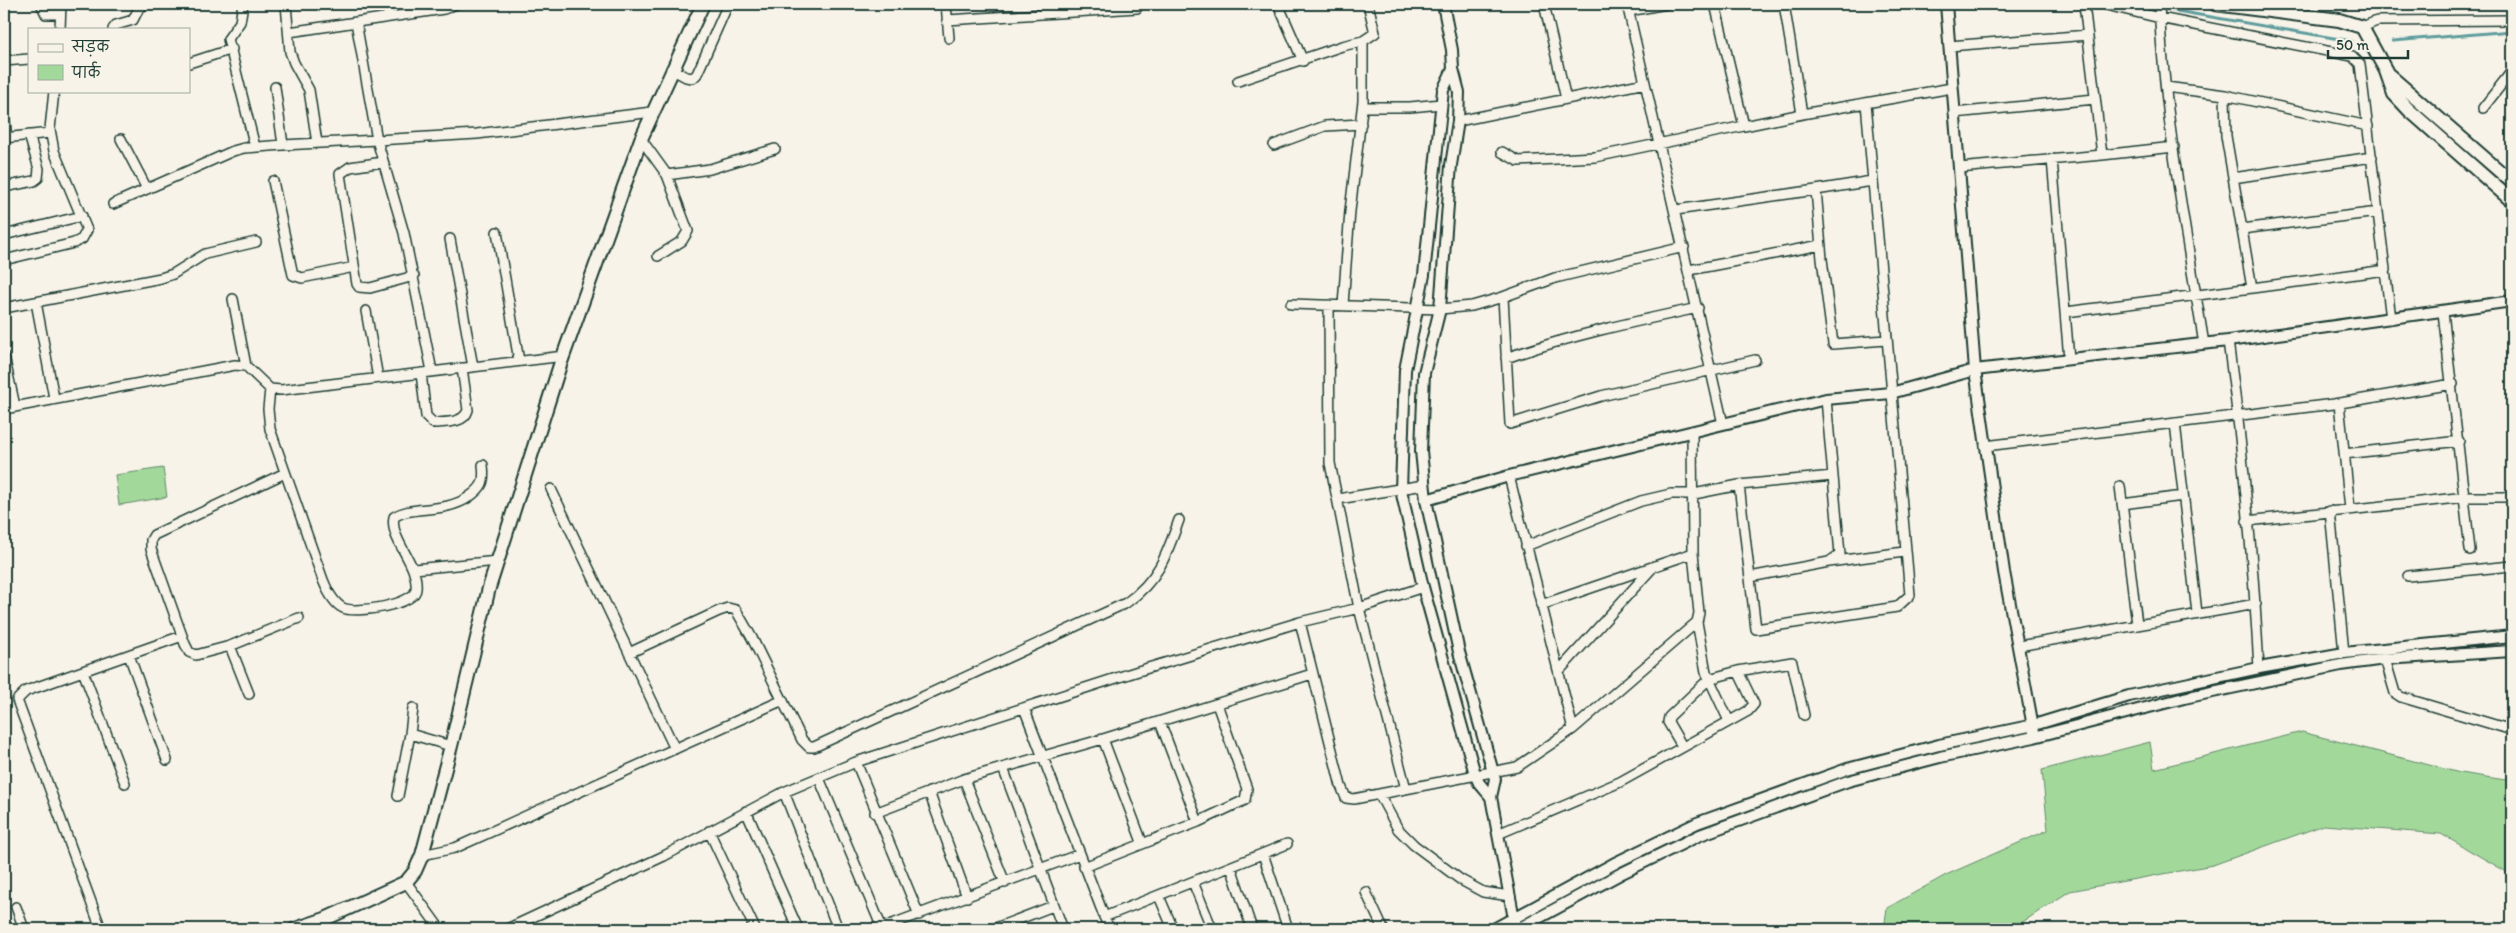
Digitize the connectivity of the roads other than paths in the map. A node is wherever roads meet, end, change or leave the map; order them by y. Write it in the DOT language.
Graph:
graph roads {
  1 [pos="41,4"];
  2 [pos="61,4"];
  3 [pos="146,4"];
  4 [pos="243,4"];
  5 [pos="286,4"];
  6 [pos="388,4"];
  7 [pos="456,4"];
  8 [pos="703,4"];
  9 [pos="728,4"];
  10 [pos="946,4"];
  11 [pos="1136,4"];
  12 [pos="1278,4"];
  13 [pos="1368,4"];
  14 [pos="1443,4"];
  15 [pos="1544,4"];
  16 [pos="1666,4"];
  17 [pos="1715,4"];
  18 [pos="1784,4"];
  19 [pos="1946,4"];
  20 [pos="2084,4"];
  21 [pos="2102,4"];
  22 [pos="2159,4"];
  23 [pos="2215,4"];
  24 [pos="433,7"];
  25 [pos="1628,7"];
  26 [pos="60,14"];
  27 [pos="388,17"];
  28 [pos="2160,18"];
  29 [pos="947,20"];
  30 [pos="2512,20"];
  31 [pos="356,22"];
  32 [pos="2362,27"];
  33 [pos="60,28"];
  34 [pos="114,28"];
  35 [pos="289,32"];
  36 [pos="2088,35"];
  37 [pos="949,38"];
  38 [pos="1363,41"];
  39 [pos="1949,46"];
  40 [pos="232,50"];
  41 [pos="28,59"];
  42 [pos="4,61"];
  43 [pos="1303,61"];
  44 [pos="190,63"];
  45 [pos="671,69"];
  46 [pos="1453,69"];
  47 [pos="2386,71"];
  48 [pos="2512,71"];
  49 [pos="1238,81"];
  50 [pos="1645,83"];
  51 [pos="275,87"];
  52 [pos="2166,87"];
  53 [pos="1952,88"];
  54 [pos="54,92"];
  55 [pos="2225,95"];
  56 [pos="1566,99"];
  57 [pos="2095,99"];
  58 [pos="1866,103"];
  59 [pos="1441,104"];
  60 [pos="1363,107"];
  61 [pos="2483,108"];
  62 [pos="652,112"];
  63 [pos="4,113"];
  64 [pos="1954,113"];
  65 [pos="1802,114"];
  66 [pos="1458,121"];
  67 [pos="1361,124"];
  68 [pos="1744,126"];
  69 [pos="2368,126"];
  70 [pos="50,133"];
  71 [pos="29,135"];
  72 [pos="6,138"];
  73 [pos="641,139"];
  74 [pos="122,140"];
  75 [pos="377,140"];
  76 [pos="317,143"];
  77 [pos="1660,143"];
  78 [pos="283,145"];
  79 [pos="1274,145"];
  80 [pos="255,147"];
  81 [pos="2174,147"];
  82 [pos="776,149"];
  83 [pos="1502,152"];
  84 [pos="2102,155"];
  85 [pos="2372,157"];
  86 [pos="2052,159"];
  87 [pos="383,162"];
  88 [pos="1959,168"];
  89 [pos="667,174"];
  90 [pos="2233,178"];
  91 [pos="273,181"];
  92 [pos="1872,181"];
  93 [pos="2512,182"];
  94 [pos="4,187"];
  95 [pos="147,189"];
  96 [pos="1816,190"];
  97 [pos="2512,201"];
  98 [pos="113,204"];
  99 [pos="1676,210"];
  100 [pos="2378,212"];
  101 [pos="82,216"];
  102 [pos="2242,229"];
  103 [pos="497,232"];
  104 [pos="4,235"];
  105 [pos="450,239"];
  106 [pos="256,242"];
  107 [pos="1821,245"];
  108 [pos="1684,247"];
  109 [pos="658,256"];
  110 [pos="4,260"];
  111 [pos="354,267"];
  112 [pos="1689,270"];
  113 [pos="2386,270"];
  114 [pos="414,276"];
  115 [pos="2252,288"];
  116 [pos="2196,296"];
  117 [pos="1503,297"];
  118 [pos="233,299"];
  119 [pos="2512,301"];
  120 [pos="36,302"];
  121 [pos="1291,304"];
  122 [pos="1343,304"];
  123 [pos="1329,305"];
  124 [pos="4,308"];
  125 [pos="1698,308"];
  126 [pos="1418,309"];
  127 [pos="1440,309"];
  128 [pos="366,311"];
  129 [pos="2066,312"];
  130 [pos="2444,312"];
  131 [pos="2391,319"];
  132 [pos="1886,340"];
  133 [pos="2228,341"];
  134 [pos="2204,344"];
  135 [pos="4,356"];
  136 [pos="564,356"];
  137 [pos="1506,358"];
  138 [pos="1755,360"];
  139 [pos="2069,360"];
  140 [pos="519,361"];
  141 [pos="246,366"];
  142 [pos="473,366"];
  143 [pos="462,368"];
  144 [pos="1975,370"];
  145 [pos="432,371"];
  146 [pos="1711,371"];
  147 [pos="421,372"];
  148 [pos="378,378"];
  149 [pos="2453,384"];
  150 [pos="270,389"];
  151 [pos="1891,393"];
  152 [pos="54,398"];
  153 [pos="1826,399"];
  154 [pos="2338,403"];
  155 [pos="15,406"];
  156 [pos="4,409"];
  157 [pos="2238,416"];
  158 [pos="2175,423"];
  159 [pos="1723,424"];
  160 [pos="1692,431"];
  161 [pos="2459,441"];
  162 [pos="1985,446"];
  163 [pos="2344,454"];
  164 [pos="484,465"];
  165 [pos="286,473"];
  166 [pos="1509,476"];
  167 [pos="1833,476"];
  168 [pos="1424,485"];
  169 [pos="1739,485"];
  170 [pos="2120,486"];
  171 [pos="551,489"];
  172 [pos="1401,490"];
  173 [pos="1694,494"];
  174 [pos="2183,496"];
  175 [pos="2466,497"];
  176 [pos="2512,497"];
  177 [pos="1338,498"];
  178 [pos="1426,500"];
  179 [pos="2122,504"];
  180 [pos="2350,509"];
  181 [pos="2330,511"];
  182 [pos="1179,520"];
  183 [pos="2247,520"];
  184 [pos="1526,546"];
  185 [pos="2470,550"];
  186 [pos="1904,552"];
  187 [pos="1693,553"];
  188 [pos="498,561"];
  189 [pos="1829,562"];
  190 [pos="1654,566"];
  191 [pos="2512,566"];
  192 [pos="414,569"];
  193 [pos="1750,576"];
  194 [pos="2408,576"];
  195 [pos="1424,587"];
  196 [pos="2256,604"];
  197 [pos="1542,605"];
  198 [pos="1360,608"];
  199 [pos="2196,613"];
  200 [pos="299,618"];
  201 [pos="1300,622"];
  202 [pos="1697,622"];
  203 [pos="2137,624"];
  204 [pos="182,636"];
  205 [pos="2512,636"];
  206 [pos="230,646"];
  207 [pos="2019,646"];
  208 [pos="2512,652"];
  209 [pos="629,653"];
  210 [pos="2344,653"];
  211 [pos="129,655"];
  212 [pos="2385,660"];
  213 [pos="2260,668"];
  214 [pos="83,671"];
  215 [pos="1559,671"];
  216 [pos="1738,671"];
  217 [pos="1312,674"];
  218 [pos="1709,679"];
  219 [pos="249,694"];
  220 [pos="783,700"];
  221 [pos="1217,704"];
  222 [pos="413,708"];
  223 [pos="1024,708"];
  224 [pos="1804,715"];
  225 [pos="1730,721"];
  226 [pos="1160,722"];
  227 [pos="2034,725"];
  228 [pos="1573,729"];
  229 [pos="2512,730"];
  230 [pos="410,734"];
  231 [pos="2034,737"];
  232 [pos="1103,739"];
  233 [pos="451,746"];
  234 [pos="1682,746"];
  235 [pos="675,749"];
  236 [pos="1042,757"];
  237 [pos="167,760"];
  238 [pos="856,762"];
  239 [pos="1003,768"];
  240 [pos="1493,770"];
  241 [pos="1475,774"];
  242 [pos="819,778"];
  243 [pos="964,779"];
  244 [pos="125,783"];
  245 [pos="1406,789"];
  246 [pos="784,792"];
  247 [pos="928,792"];
  248 [pos="1379,794"];
  249 [pos="398,796"];
  250 [pos="1491,796"];
  251 [pos="746,811"];
  252 [pos="875,813"];
  253 [pos="1198,822"];
  254 [pos="710,831"];
  255 [pos="1498,834"];
  256 [pos="1142,842"];
  257 [pos="1287,844"];
  258 [pos="1080,854"];
  259 [pos="1262,854"];
  260 [pos="422,855"];
  261 [pos="1084,867"];
  262 [pos="1231,867"];
  263 [pos="1040,870"];
  264 [pos="406,882"];
  265 [pos="1193,882"];
  266 [pos="1005,883"];
  267 [pos="1366,892"];
  268 [pos="1158,896"];
  269 [pos="1510,896"];
  270 [pos="967,897"];
  271 [pos="1053,906"];
  272 [pos="16,908"];
  273 [pos="919,915"];
  274 [pos="1104,917"];
  275 [pos="1514,918"];
  276 [pos="751,928"];
  277 [pos="24,929"];
  278 [pos="101,929"];
  279 [pos="295,929"];
  280 [pos="440,929"];
  281 [pos="507,929"];
  282 [pos="798,929"];
  283 [pos="838,929"];
  284 [pos="880,929"];
  285 [pos="993,929"];
  286 [pos="1063,929"];
  287 [pos="1109,929"];
  288 [pos="1173,929"];
  289 [pos="1212,929"];
  290 [pos="1252,929"];
  291 [pos="1288,929"];
  292 [pos="1383,929"];
  293 [pos="1494,929"];
  294 [pos="1517,929"];
  1 -- 26 [label="street"];
  2 -- 26 [label="street"];
  3 -- 34 [label="street"];
  4 -- 40 [label="street"];
  5 -- 35 [label="street"];
  6 -- 27 [label="street"];
  7 -- 24 [label="street"];
  8 -- 45 [label="main road"];
  9 -- 45 [label="street"];
  10 -- 29 [label="street"];
  11 -- 29 [label="street"];
  12 -- 43 [label="street"];
  13 -- 38 [label="street"];
  14 -- 46 [label="street"];
  15 -- 56 [label="street"];
  16 -- 25 [label="street"];
  17 -- 68 [label="street"];
  18 -- 65 [label="street"];
  19 -- 39 [label="street"];
  20 -- 36 [label="street"];
  21 -- 28 [label="street"];
  22 -- 28 [label="street"];
  23 -- 32 [label="main road"];
  24 -- 27 [label="street"];
  25 -- 50 [label="street"];
  26 -- 33 [label="street"];
  27 -- 31 [label="street"];
  28 -- 52 [label="street"];
  28 -- 69 [label="street"];
  29 -- 37 [label="street"];
  30 -- 32 [label="street"];
  31 -- 35 [label="street"];
  31 -- 75 [label="street"];
  32 -- 47 [label="main road"];
  35 -- 76 [label="street"];
  36 -- 39 [label="street"];
  36 -- 57 [label="street"];
  38 -- 43 [label="street"];
  38 -- 60 [label="street"];
  39 -- 53 [label="street"];
  40 -- 44 [label="street"];
  40 -- 80 [label="street"];
  41 -- 42 [label="street"];
  43 -- 49 [label="street"];
  45 -- 62 [label="main road"];
  46 -- 59 [label="street"];
  46 -- 66 [label="street"];
  47 -- 93 [label="main road"];
  47 -- 97 [label="main road"];
  48 -- 61 [label="street"];
  50 -- 56 [label="street"];
  50 -- 77 [label="street"];
  51 -- 78 [label="street"];
  52 -- 55 [label="street"];
  52 -- 81 [label="street"];
  53 -- 58 [label="street"];
  53 -- 64 [label="street"];
  54 -- 70 [label="street"];
  55 -- 69 [label="street"];
  55 -- 90 [label="street"];
  56 -- 66 [label="street"];
  57 -- 64 [label="street"];
  57 -- 84 [label="street"];
  58 -- 65 [label="street"];
  58 -- 92 [label="street"];
  59 -- 60 [label="street"];
  59 -- 126 [label="street"];
  60 -- 67 [label="street"];
  62 -- 73 [label="main road"];
  62 -- 75 [label="street"];
  63 -- 72 [label="street"];
  64 -- 88 [label="street"];
  65 -- 68 [label="street"];
  66 -- 127 [label="street"];
  67 -- 79 [label="street"];
  67 -- 122 [label="street"];
  68 -- 77 [label="street"];
  69 -- 85 [label="street"];
  70 -- 71 [label="street"];
  70 -- 101 [label="street"];
  71 -- 72 [label="street"];
  71 -- 94 [label="street"];
  73 -- 89 [label="street"];
  73 -- 136 [label="main road"];
  74 -- 95 [label="street"];
  75 -- 76 [label="street"];
  75 -- 87 [label="street"];
  76 -- 78 [label="street"];
  77 -- 83 [label="street"];
  77 -- 99 [label="street"];
  78 -- 80 [label="street"];
  80 -- 95 [label="street"];
  81 -- 84 [label="street"];
  81 -- 116 [label="street"];
  82 -- 89 [label="street"];
  84 -- 86 [label="street"];
  85 -- 90 [label="street"];
  85 -- 100 [label="street"];
  86 -- 88 [label="street"];
  86 -- 129 [label="street"];
  87 -- 111 [label="street"];
  87 -- 114 [label="street"];
  88 -- 144 [label="street"];
  89 -- 109 [label="street"];
  90 -- 102 [label="street"];
  91 -- 111 [label="street"];
  92 -- 96 [label="street"];
  92 -- 132 [label="street"];
  95 -- 98 [label="street"];
  96 -- 99 [label="street"];
  96 -- 107 [label="street"];
  99 -- 108 [label="street"];
  100 -- 102 [label="street"];
  100 -- 113 [label="street"];
  101 -- 104 [label="street"];
  101 -- 110 [label="street"];
  102 -- 115 [label="street"];
  103 -- 140 [label="street"];
  105 -- 142 [label="street"];
  106 -- 120 [label="street"];
  107 -- 112 [label="street"];
  107 -- 132 [label="street"];
  108 -- 112 [label="street"];
  108 -- 117 [label="street"];
  111 -- 114 [label="street"];
  112 -- 125 [label="street"];
  113 -- 115 [label="street"];
  113 -- 131 [label="street"];
  114 -- 145 [label="street"];
  115 -- 116 [label="street"];
  116 -- 129 [label="street"];
  116 -- 134 [label="street"];
  117 -- 127 [label="street"];
  117 -- 137 [label="street"];
  118 -- 141 [label="street"];
  119 -- 130 [label="street"];
  120 -- 124 [label="street"];
  120 -- 152 [label="street"];
  121 -- 123 [label="street"];
  122 -- 123 [label="street"];
  122 -- 126 [label="street"];
  123 -- 177 [label="street"];
  125 -- 137 [label="street"];
  125 -- 146 [label="street"];
  126 -- 127 [label="street"];
  126 -- 172 [label="street"];
  127 -- 168 [label="street"];
  128 -- 148 [label="street"];
  129 -- 139 [label="street"];
  130 -- 131 [label="street"];
  130 -- 149 [label="street"];
  131 -- 133 [label="street"];
  132 -- 151 [label="street"];
  133 -- 134 [label="street"];
  133 -- 157 [label="street"];
  134 -- 139 [label="street"];
  135 -- 155 [label="street"];
  136 -- 140 [label="street"];
  136 -- 188 [label="main road"];
  137 -- 146 [label="street"];
  138 -- 146 [label="street"];
  139 -- 144 [label="street"];
  140 -- 142 [label="street"];
  141 -- 150 [label="street"];
  141 -- 152 [label="street"];
  142 -- 143 [label="street"];
  143 -- 145 [label="street"];
  143 -- 147 [label="street"];
  144 -- 151 [label="street"];
  144 -- 162 [label="street"];
  145 -- 147 [label="street"];
  146 -- 159 [label="street"];
  147 -- 148 [label="street"];
  148 -- 150 [label="street"];
  149 -- 154 [label="street"];
  149 -- 161 [label="street"];
  150 -- 165 [label="street"];
  151 -- 153 [label="street"];
  151 -- 186 [label="street"];
  152 -- 155 [label="street"];
  153 -- 159 [label="street"];
  153 -- 167 [label="street"];
  154 -- 157 [label="street"];
  154 -- 163 [label="street"];
  155 -- 156 [label="street"];
  157 -- 158 [label="street"];
  157 -- 183 [label="street"];
  158 -- 162 [label="street"];
  158 -- 174 [label="street"];
  159 -- 160 [label="street"];
  160 -- 166 [label="street"];
  160 -- 173 [label="street"];
  161 -- 163 [label="street"];
  161 -- 175 [label="street"];
  162 -- 207 [label="street"];
  163 -- 180 [label="street"];
  164 -- 192 [label="street"];
  165 -- 192 [label="street"];
  165 -- 204 [label="street"];
  166 -- 178 [label="street"];
  166 -- 184 [label="street"];
  167 -- 169 [label="street"];
  167 -- 189 [label="street"];
  168 -- 172 [label="street"];
  168 -- 178 [label="street"];
  169 -- 173 [label="street"];
  169 -- 193 [label="street"];
  170 -- 179 [label="street"];
  171 -- 209 [label="street"];
  172 -- 177 [label="street"];
  172 -- 195 [label="street"];
  173 -- 184 [label="street"];
  173 -- 187 [label="street"];
  174 -- 179 [label="street"];
  174 -- 199 [label="street"];
  175 -- 176 [label="street"];
  175 -- 180 [label="street"];
  175 -- 185 [label="street"];
  177 -- 198 [label="street"];
  178 -- 240 [label="street"];
  179 -- 203 [label="street"];
  180 -- 181 [label="street"];
  181 -- 183 [label="street"];
  181 -- 210 [label="street"];
  182 -- 220 [label="street"];
  183 -- 196 [label="street"];
  184 -- 197 [label="street"];
  186 -- 189 [label="street"];
  186 -- 193 [label="street"];
  187 -- 190 [label="street"];
  187 -- 202 [label="street"];
  188 -- 192 [label="street"];
  188 -- 233 [label="main road"];
  189 -- 193 [label="street"];
  190 -- 197 [label="street"];
  190 -- 215 [label="street"];
  191 -- 194 [label="street"];
  195 -- 198 [label="street"];
  195 -- 241 [label="street"];
  196 -- 199 [label="street"];
  196 -- 213 [label="street"];
  197 -- 215 [label="street"];
  198 -- 201 [label="street"];
  198 -- 245 [label="street"];
  199 -- 203 [label="street"];
  200 -- 206 [label="street"];
  201 -- 217 [label="street"];
  201 -- 223 [label="street"];
  202 -- 218 [label="street"];
  202 -- 228 [label="street"];
  203 -- 207 [label="street"];
  204 -- 206 [label="street"];
  204 -- 211 [label="street"];
  205 -- 210 [label="street"];
  206 -- 219 [label="street"];
  207 -- 227 [label="street"];
  208 -- 212 [label="street"];
  209 -- 220 [label="street"];
  209 -- 235 [label="street"];
  210 -- 213 [label="street"];
  211 -- 214 [label="street"];
  211 -- 237 [label="street"];
  212 -- 229 [label="street"];
  212 -- 231 [label="street"];
  213 -- 227 [label="street"];
  214 -- 244 [label="street"];
  214 -- 278 [label="street"];
  215 -- 228 [label="street"];
  216 -- 218 [label="street"];
  216 -- 224 [label="street"];
  216 -- 225 [label="street"];
  217 -- 221 [label="street"];
  217 -- 248 [label="street"];
  218 -- 225 [label="street"];
  218 -- 234 [label="street"];
  220 -- 235 [label="street"];
  221 -- 226 [label="street"];
  221 -- 253 [label="street"];
  222 -- 230 [label="street"];
  223 -- 236 [label="street"];
  223 -- 238 [label="street"];
  225 -- 234 [label="street"];
  226 -- 232 [label="street"];
  226 -- 253 [label="street"];
  227 -- 231 [label="street"];
  227 -- 275 [label="street"];
  228 -- 240 [label="street"];
  230 -- 233 [label="street"];
  230 -- 249 [label="street"];
  231 -- 294 [label="street"];
  232 -- 236 [label="street"];
  232 -- 256 [label="street"];
  233 -- 260 [label="main road"];
  234 -- 255 [label="street"];
  235 -- 260 [label="street"];
  236 -- 239 [label="street"];
  236 -- 258 [label="street"];
  238 -- 242 [label="street"];
  238 -- 252 [label="street"];
  239 -- 243 [label="street"];
  239 -- 263 [label="street"];
  240 -- 241 [label="street"];
  240 -- 250 [label="street"];
  241 -- 245 [label="street"];
  241 -- 250 [label="street"];
  242 -- 246 [label="street"];
  242 -- 284 [label="street"];
  243 -- 247 [label="street"];
  243 -- 266 [label="street"];
  245 -- 248 [label="street"];
  246 -- 251 [label="street"];
  246 -- 283 [label="street"];
  247 -- 252 [label="street"];
  247 -- 270 [label="street"];
  248 -- 269 [label="street"];
  250 -- 255 [label="street"];
  251 -- 254 [label="street"];
  251 -- 282 [label="street"];
  252 -- 273 [label="street"];
  253 -- 256 [label="street"];
  254 -- 276 [label="street"];
  254 -- 281 [label="street"];
  255 -- 269 [label="street"];
  256 -- 261 [label="street"];
  257 -- 259 [label="street"];
  258 -- 261 [label="street"];
  258 -- 263 [label="street"];
  259 -- 262 [label="street"];
  259 -- 291 [label="street"];
  260 -- 264 [label="main road"];
  261 -- 274 [label="street"];
  262 -- 265 [label="street"];
  262 -- 290 [label="street"];
  263 -- 266 [label="street"];
  263 -- 271 [label="street"];
  264 -- 279 [label="main road"];
  264 -- 280 [label="street"];
  265 -- 268 [label="street"];
  265 -- 289 [label="street"];
  266 -- 270 [label="street"];
  267 -- 292 [label="street"];
  268 -- 274 [label="street"];
  268 -- 288 [label="street"];
  269 -- 275 [label="street"];
  270 -- 273 [label="street"];
  271 -- 285 [label="street"];
  271 -- 286 [label="street"];
  272 -- 277 [label="street"];
  273 -- 284 [label="street"];
  274 -- 287 [label="street"];
  275 -- 293 [label="street"];
  275 -- 294 [label="street"];
}
